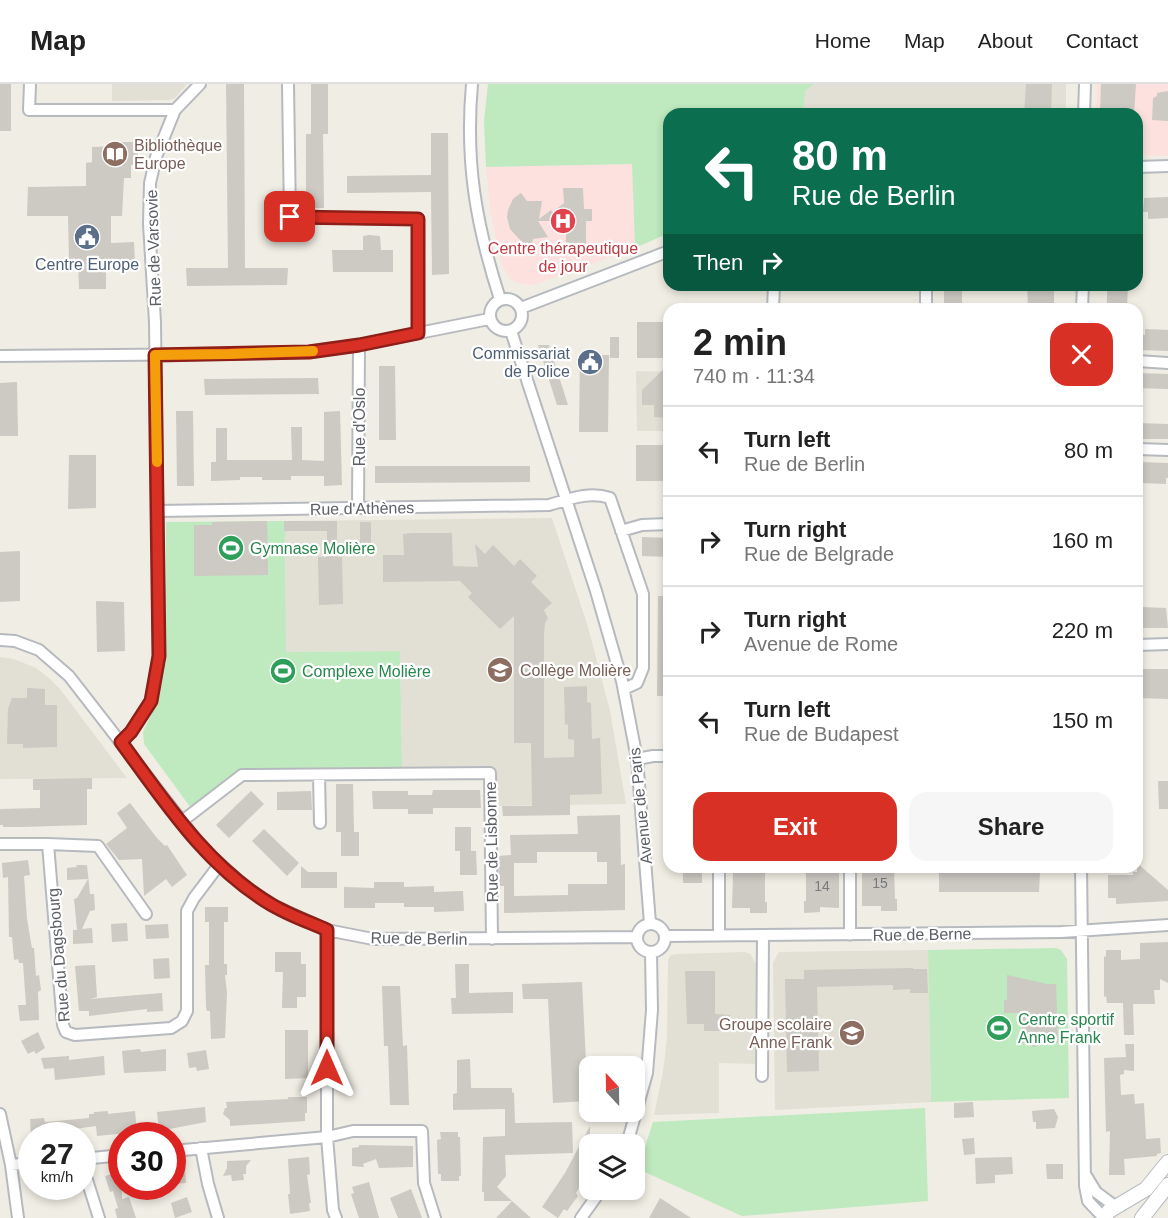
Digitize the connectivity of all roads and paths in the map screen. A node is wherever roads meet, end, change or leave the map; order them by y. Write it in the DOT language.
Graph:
graph roads {
  1 [pos="30,84"];
  2 [pos="200,84"];
  3 [pos="288,84"];
  4 [pos="472,84"];
  5 [pos="1084,84"];
  6 [pos="1084,108"];
  7 [pos="175,110"];
  8 [pos="1168,166"];
  9 [pos="1143,167"];
  10 [pos="663,253"];
  11 [pos="500,299"];
  12 [pos="521,308"];
  13 [pos="489,319"];
  14 [pos="511,331"];
  15 [pos="418,333"];
  16 [pos="359,345"];
  17 [pos="155,355"];
  18 [pos="0,356"];
  19 [pos="1143,362"];
  20 [pos="1168,363"];
  21 [pos="1143,449"];
  22 [pos="1168,450"];
  23 [pos="566,500"];
  24 [pos="358,508"];
  25 [pos="157,511"];
  26 [pos="663,524"];
  27 [pos="621,531"];
  28 [pos="0,640"];
  29 [pos="1168,644"];
  30 [pos="1143,645"];
  31 [pos="624,688"];
  32 [pos="121,742"];
  33 [pos="663,756"];
  34 [pos="637,759"];
  35 [pos="319,775"];
  36 [pos="181,822"];
  37 [pos="320,823"];
  38 [pos="0,844"];
  39 [pos="48,844"];
  40 [pos="219,865"];
  41 [pos="719,873"];
  42 [pos="850,873"];
  43 [pos="1081,873"];
  44 [pos="146,914"];
  45 [pos="650,923"];
  46 [pos="1168,925"];
  47 [pos="327,930"];
  48 [pos="1082,931"];
  49 [pos="719,935"];
  50 [pos="850,935"];
  51 [pos="665,936"];
  52 [pos="763,936"];
  53 [pos="636,937"];
  54 [pos="492,939"];
  55 [pos="651,952"];
  56 [pos="762,1076"];
  57 [pos="0,1114"];
  58 [pos="630,1134"];
  59 [pos="327,1137"];
  60 [pos="201,1148"];
  61 [pos="186,1150"];
  62 [pos="1168,1162"];
  63 [pos="18,1164"];
  64 [pos="11,1165"];
  65 [pos="1085,1173"];
  66 [pos="1168,1185"];
  67 [pos="93,1200"];
  68 [pos="594,1200"];
  69 [pos="1116,1207"];
  70 [pos="18,1218"];
  71 [pos="99,1218"];
  72 [pos="218,1218"];
  73 [pos="336,1218"];
  74 [pos="435,1218"];
  75 [pos="581,1218"];
  76 [pos="1104,1218"];
  77 [pos="1136,1218"];
  78 [pos="1142,1218"];
  1 -- 7 [label="street"];
  2 -- 7 [label="street, Rue de Varsovie"];
  3 -- 15 [label="street"];
  4 -- 11 [label="street"];
  5 -- 6 [label="street"];
  7 -- 17 [label="street, Rue de Varsovie"];
  8 -- 9 [label="street"];
  10 -- 12 [label="street"];
  11 -- 12 [label="street"];
  11 -- 13 [label="street"];
  12 -- 14 [label="street"];
  13 -- 14 [label="street"];
  13 -- 15 [label="street"];
  14 -- 23 [label="street, Avenue de Paris"];
  15 -- 16 [label="street"];
  16 -- 17 [label="street"];
  16 -- 24 [label="street, Rue d'Oslo"];
  17 -- 18 [label="street"];
  17 -- 25 [label="street, Rue de Varsovie"];
  19 -- 20 [label="street"];
  21 -- 22 [label="street"];
  23 -- 24 [label="street, Rue d'Athènes"];
  23 -- 27 [label="street"];
  23 -- 31 [label="street, Avenue de Paris"];
  24 -- 25 [label="street, Rue d'Athènes"];
  25 -- 32 [label="street, Rue de Varsovie"];
  26 -- 27 [label="street"];
  27 -- 31 [label="street"];
  28 -- 32 [label="street, Rue de Berlin"];
  29 -- 30 [label="street"];
  31 -- 34 [label="street, Avenue de Paris"];
  32 -- 36 [label="street, Rue de Berlin"];
  33 -- 34 [label="street"];
  34 -- 45 [label="street, Avenue de Paris"];
  35 -- 36 [label="street, Rue de Lisbonne"];
  35 -- 37 [label="street"];
  35 -- 54 [label="street, Rue de Lisbonne"];
  36 -- 40 [label="street, Rue de Berlin"];
  38 -- 39 [label="street"];
  39 -- 40 [label="street, Rue du Dagsbourg"];
  39 -- 44 [label="street"];
  40 -- 47 [label="street, Rue de Berlin"];
  41 -- 49 [label="street"];
  42 -- 50 [label="street"];
  43 -- 48 [label="street"];
  45 -- 51 [label="street"];
  45 -- 53 [label="street"];
  46 -- 48 [label="street, Rue de Berne"];
  47 -- 54 [label="street, Rue de Berlin"];
  47 -- 59 [label="street"];
  48 -- 50 [label="street, Rue de Berne"];
  48 -- 65 [label="street"];
  49 -- 51 [label="street, Rue de Berne"];
  49 -- 52 [label="street, Rue de Berne"];
  50 -- 52 [label="street, Rue de Berne"];
  51 -- 55 [label="street"];
  52 -- 56 [label="street"];
  53 -- 54 [label="street, Rue de Berlin"];
  53 -- 55 [label="street"];
  55 -- 58 [label="street"];
  57 -- 64 [label="street"];
  59 -- 60 [label="street"];
  59 -- 73 [label="street"];
  59 -- 74 [label="street"];
  60 -- 61 [label="street"];
  60 -- 72 [label="street"];
  62 -- 69 [label="main road"];
  63 -- 64 [label="street"];
  64 -- 70 [label="street"];
  65 -- 69 [label="street"];
  65 -- 76 [label="street"];
  66 -- 78 [label="main road"];
  67 -- 71 [label="street"];
  68 -- 75 [label="street"];
  69 -- 76 [label="main road"];
  69 -- 77 [label="main road"];
}
